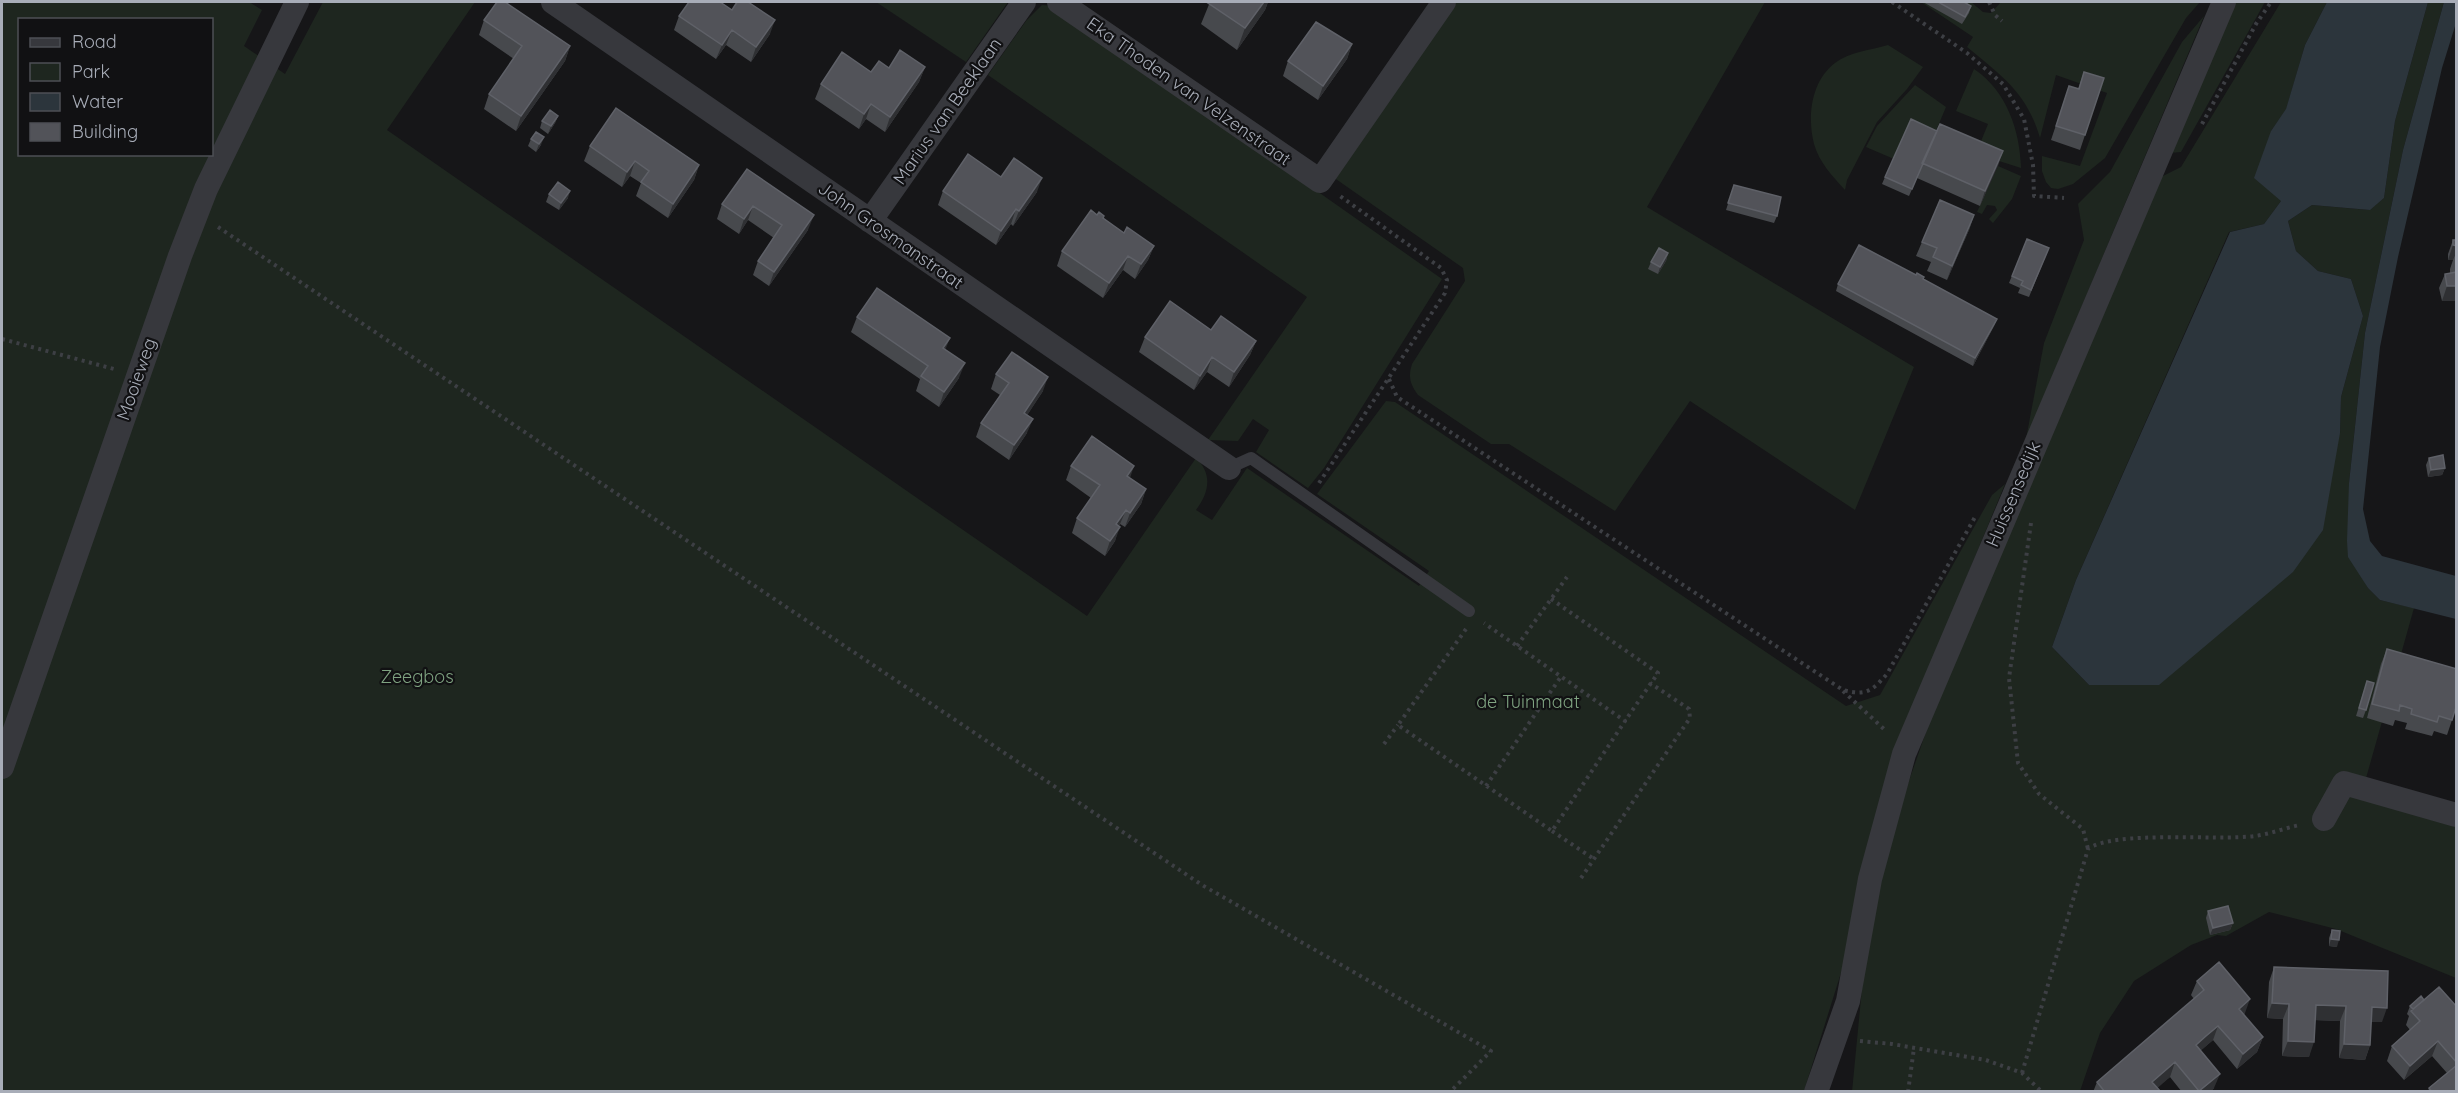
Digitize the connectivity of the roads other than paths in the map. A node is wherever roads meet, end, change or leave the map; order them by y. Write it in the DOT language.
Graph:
graph roads {
  1 [pos="297,2"];
  2 [pos="553,2"];
  3 [pos="1059,2"];
  4 [pos="1444,2"];
  5 [pos="2224,2"];
  6 [pos="1022,4"];
  7 [pos="870,221"];
  8 [pos="1229,468"];
  9 [pos="1472,614"];
  10 [pos="2,767"];
  11 [pos="2457,815"];
  12 [pos="2324,819"];
  13 [pos="1816,1092"];
  1 -- 10 [label="street, Mooieweg"];
  2 -- 7 [label="street, John Grosmanstraat"];
  3 -- 4 [label="street, Eka Thoden van Velzenstraat"];
  5 -- 13 [label="street, Huissensedijk"];
  6 -- 7 [label="street, Marius van Beeklaan"];
  7 -- 8 [label="street, John Grosmanstraat"];
  8 -- 9 [label="lane"];
  11 -- 12 [label="street"];
}
